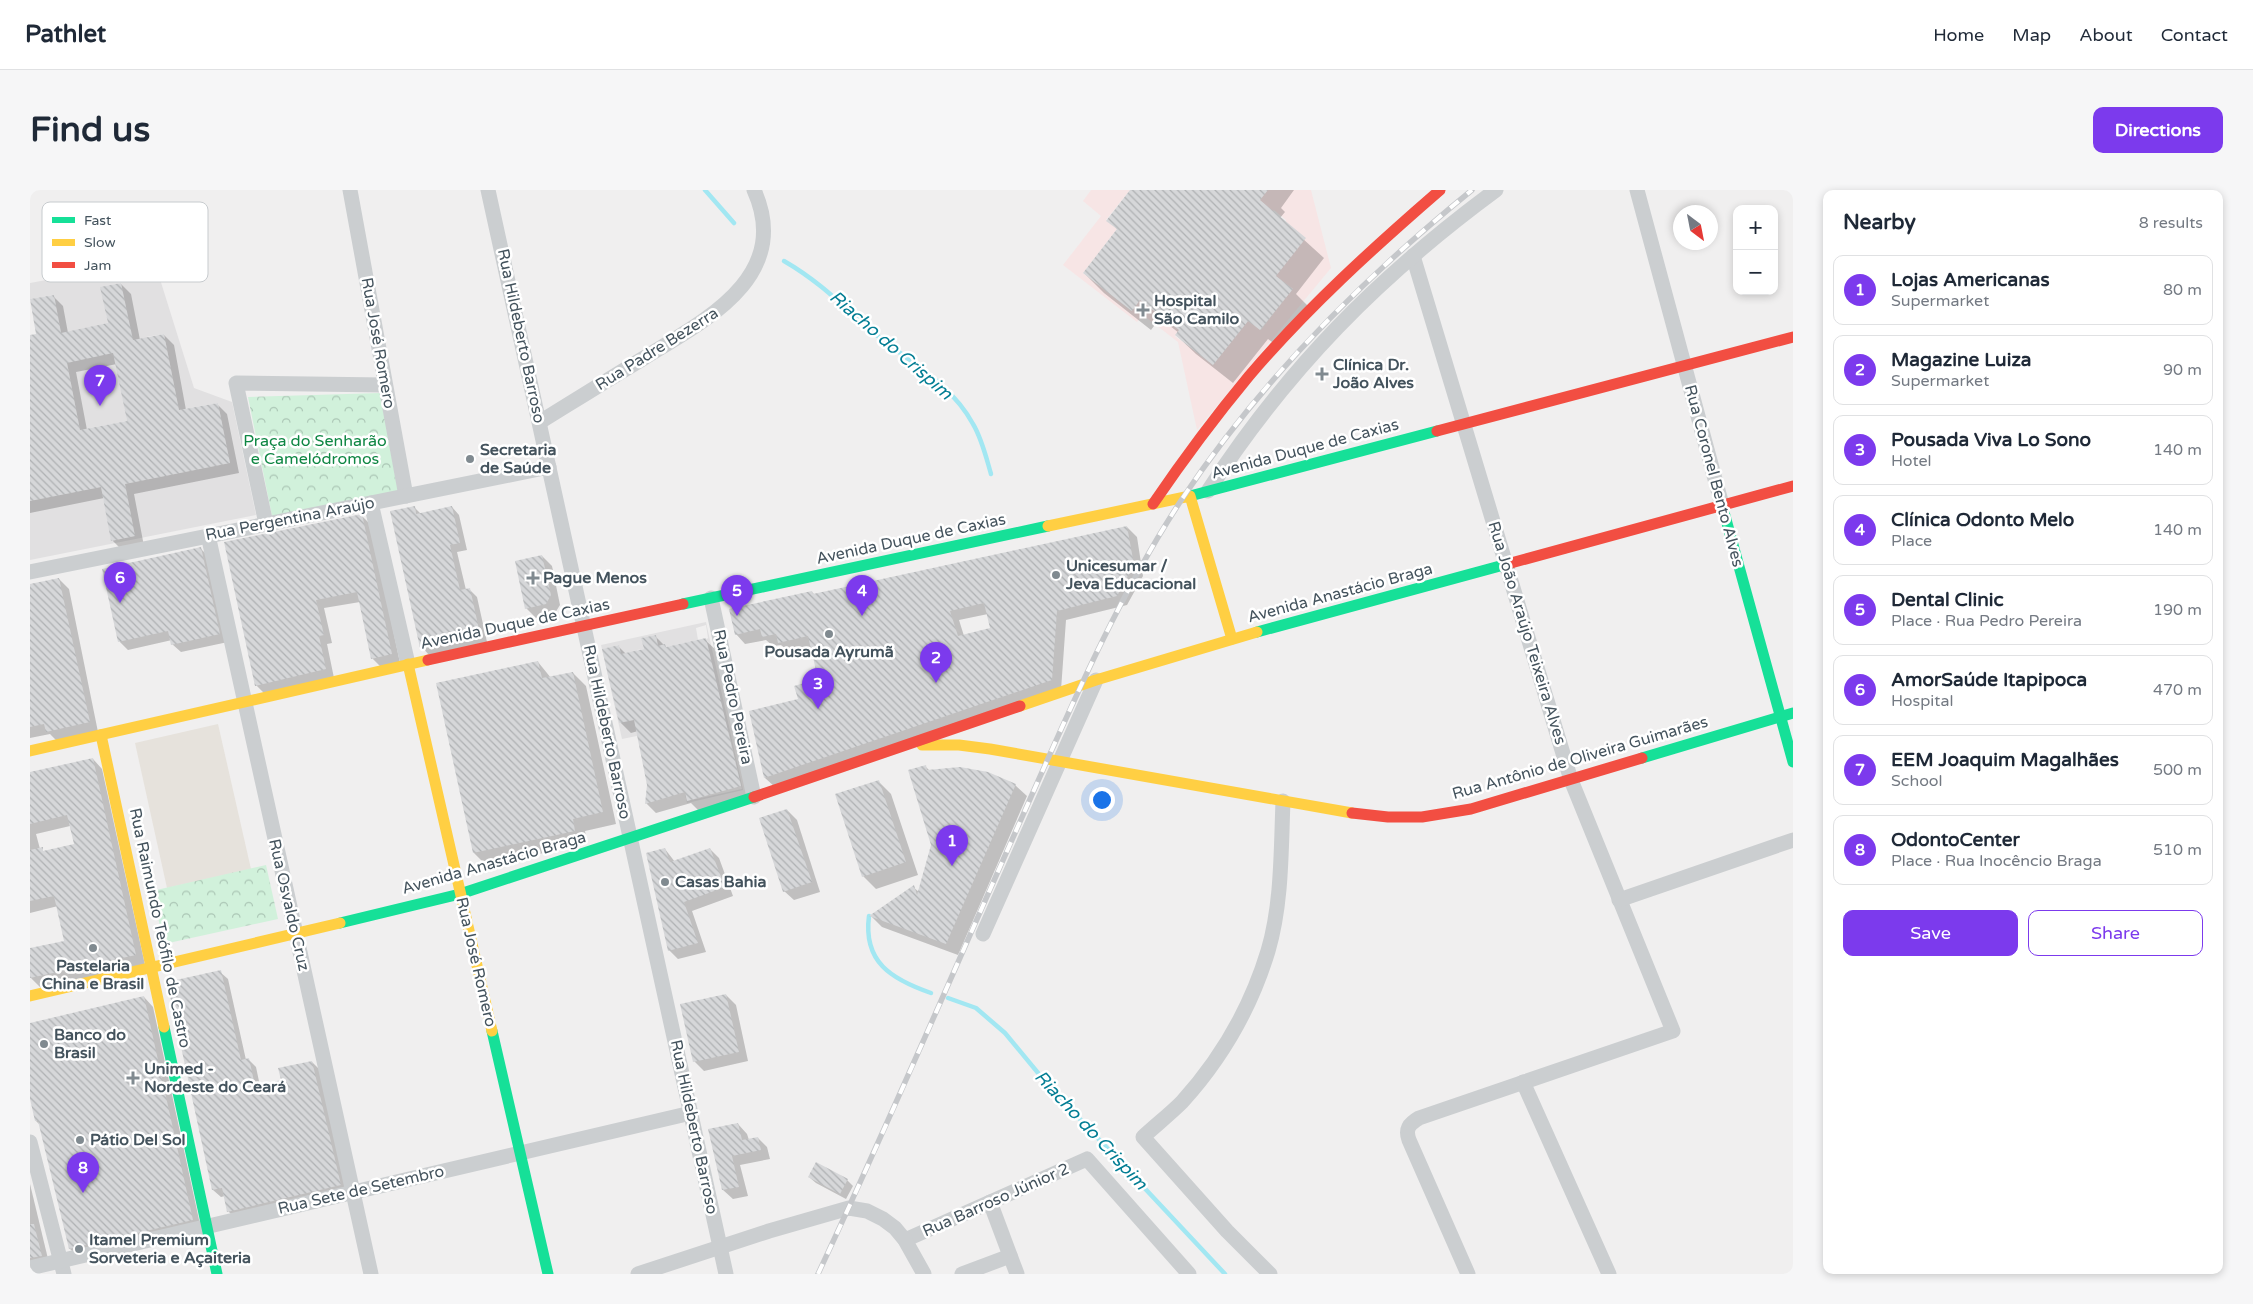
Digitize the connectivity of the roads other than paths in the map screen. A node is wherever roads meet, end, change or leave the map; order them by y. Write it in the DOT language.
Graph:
graph roads {
  1 [pos="350,190"];
  2 [pos="488,190"];
  3 [pos="1440,190"];
  4 [pos="1496,190"];
  5 [pos="1637,190"];
  6 [pos="757,195"];
  7 [pos="1413,256"];
  8 [pos="1793,337"];
  9 [pos="1684,367"];
  10 [pos="385,385"];
  11 [pos="540,422"];
  12 [pos="1464,425"];
  13 [pos="549,468"];
  14 [pos="1793,486"];
  15 [pos="1208,491"];
  16 [pos="406,496"];
  17 [pos="1190,496"];
  18 [pos="371,503"];
  19 [pos="1153,504"];
  20 [pos="1722,505"];
  21 [pos="266,524"];
  22 [pos="208,535"];
  23 [pos="1506,564"];
  24 [pos="30,572"];
  25 [pos="711,598"];
  26 [pos="583,625"];
  27 [pos="1232,639"];
  28 [pos="408,664"];
  29 [pos="1096,680"];
  30 [pos="244,701"];
  31 [pos="1793,713"];
  32 [pos="1780,717"];
  33 [pos="101,735"];
  34 [pos="900,746"];
  35 [pos="30,751"];
  36 [pos="1054,760"];
  37 [pos="1793,762"];
  38 [pos="1571,780"];
  39 [pos="754,797"];
  40 [pos="1283,801"];
  41 [pos="630,839"];
  42 [pos="1793,840"];
  43 [pos="460,894"];
  44 [pos="1619,900"];
  45 [pos="295,933"];
  46 [pos="983,934"];
  47 [pos="152,967"];
  48 [pos="30,996"];
  49 [pos="1523,1082"];
  50 [pos="692,1113"];
  51 [pos="30,1142"];
  52 [pos="520,1153"];
  53 [pos="353,1192"];
  54 [pos="990,1202"];
  55 [pos="207,1226"];
  56 [pos="905,1240"];
  57 [pos="720,1247"];
  58 [pos="1010,1256"];
  59 [pos="30,1268"];
  60 [pos="62,1268"];
  61 [pos="920,1273"];
  62 [pos="217,1274"];
  63 [pos="371,1274"];
  64 [pos="548,1274"];
  65 [pos="638,1274"];
  66 [pos="726,1274"];
  67 [pos="962,1274"];
  68 [pos="1017,1274"];
  69 [pos="1189,1274"];
  70 [pos="1270,1274"];
  71 [pos="1468,1274"];
  72 [pos="1609,1274"];
  1 -- 10 [label="street, Rua José Romero"];
  2 -- 11 [label="street, Rua Hildeberto Barroso"];
  3 -- 19 [label="main road"];
  4 -- 7 [label="street"];
  5 -- 9 [label="street, Rua Coronel Bento Alves"];
  6 -- 11 [label="street, Rua Padre Bezerra"];
  7 -- 12 [label="street, Rua João Araújo Teixeira Alves"];
  7 -- 15 [label="street"];
  8 -- 9 [label="main road, Avenida Duque de Caxias"];
  9 -- 12 [label="main road, Avenida Duque de Caxias"];
  9 -- 20 [label="street, Rua Coronel Bento Alves"];
  10 -- 16 [label="street, Rua José Romero"];
  10 -- 21 [label="street"];
  11 -- 13 [label="street, Rua Hildeberto Barroso"];
  12 -- 15 [label="main road, Avenida Duque de Caxias"];
  12 -- 23 [label="street, Rua João Araújo Teixeira Alves"];
  13 -- 16 [label="street, Rua Pergentina Araújo"];
  13 -- 26 [label="street, Rua Hildeberto Barroso"];
  14 -- 20 [label="main road, Avenida Anastácio Braga"];
  15 -- 17 [label="main road, Avenida Duque de Caxias"];
  16 -- 18 [label="street, Rua Pergentina Araújo"];
  17 -- 19 [label="main road, Avenida Duque de Caxias"];
  17 -- 27 [label="main road"];
  18 -- 21 [label="street, Rua Pergentina Araújo"];
  18 -- 28 [label="street, Rua José Romero"];
  19 -- 25 [label="main road, Avenida Duque de Caxias"];
  20 -- 23 [label="main road, Avenida Anastácio Braga"];
  20 -- 32 [label="main road, Rua Coronel Bento Alves"];
  21 -- 22 [label="street, Rua Pergentina Araújo"];
  22 -- 24 [label="street, Rua Pergentina Araújo"];
  22 -- 30 [label="street, Rua Osvaldo Cruz"];
  23 -- 27 [label="main road, Avenida Anastácio Braga"];
  23 -- 38 [label="street, Rua João Araújo Teixeira Alves"];
  25 -- 26 [label="main road, Avenida Duque de Caxias"];
  25 -- 39 [label="street, Rua Pedro Pereira"];
  26 -- 28 [label="main road, Avenida Duque de Caxias"];
  26 -- 41 [label="street, Rua Hildeberto Barroso"];
  27 -- 29 [label="main road, Avenida Anastácio Braga"];
  28 -- 30 [label="main road, Avenida Duque de Caxias"];
  28 -- 43 [label="main road, Rua José Romero"];
  29 -- 34 [label="main road, Avenida Anastácio Braga"];
  29 -- 36 [label="street"];
  30 -- 33 [label="main road, Avenida Duque de Caxias"];
  30 -- 45 [label="street, Rua Osvaldo Cruz"];
  31 -- 32 [label="main road, Rua Antônio de Oliveira Guimarães"];
  32 -- 37 [label="main road, Rua Coronel Bento Alves"];
  32 -- 38 [label="main road, Rua Antônio de Oliveira Guimarães"];
  33 -- 35 [label="main road, Avenida Duque de Caxias"];
  33 -- 47 [label="main road, Rua Raimundo Teófilo de Castro"];
  34 -- 36 [label="main road, Avenida Anastácio Braga"];
  34 -- 39 [label="main road, Avenida Anastácio Braga"];
  36 -- 40 [label="main road, Rua Antônio de Oliveira Guimarães"];
  36 -- 46 [label="street"];
  38 -- 40 [label="main road, Rua Antônio de Oliveira Guimarães"];
  38 -- 44 [label="street, Rua João Araújo Teixeira Alves"];
  39 -- 41 [label="main road, Avenida Anastácio Braga"];
  40 -- 70 [label="street"];
  41 -- 43 [label="main road, Avenida Anastácio Braga"];
  41 -- 50 [label="street, Rua Hildeberto Barroso"];
  42 -- 44 [label="street"];
  43 -- 45 [label="main road, Avenida Anastácio Braga"];
  43 -- 52 [label="main road, Rua José Romero"];
  44 -- 49 [label="street, Rua João Araújo Teixeira Alves"];
  45 -- 47 [label="main road, Avenida Anastácio Braga"];
  45 -- 53 [label="street, Rua Osvaldo Cruz"];
  47 -- 48 [label="main road, Avenida Anastácio Braga"];
  47 -- 55 [label="main road, Rua Raimundo Teófilo de Castro"];
  49 -- 71 [label="street"];
  49 -- 72 [label="street"];
  50 -- 52 [label="street, Rua Sete de Setembro"];
  50 -- 57 [label="street, Rua Hildeberto Barroso"];
  51 -- 60 [label="street"];
  52 -- 53 [label="street, Rua Sete de Setembro"];
  52 -- 64 [label="main road, Rua José Romero"];
  53 -- 55 [label="street, Rua Sete de Setembro"];
  53 -- 63 [label="street, Rua Osvaldo Cruz"];
  54 -- 56 [label="street, Rua Barroso Júnior 2"];
  54 -- 58 [label="street"];
  54 -- 69 [label="street, Rua Barroso Júnior 2"];
  55 -- 60 [label="street, Rua Sete de Setembro"];
  55 -- 62 [label="main road, Rua Raimundo Teófilo de Castro"];
  56 -- 57 [label="street"];
  56 -- 61 [label="street"];
  57 -- 65 [label="street"];
  57 -- 66 [label="street, Rua Hildeberto Barroso"];
  58 -- 67 [label="street"];
  58 -- 68 [label="street"];
  59 -- 60 [label="street, Rua Sete de Setembro"];
}
